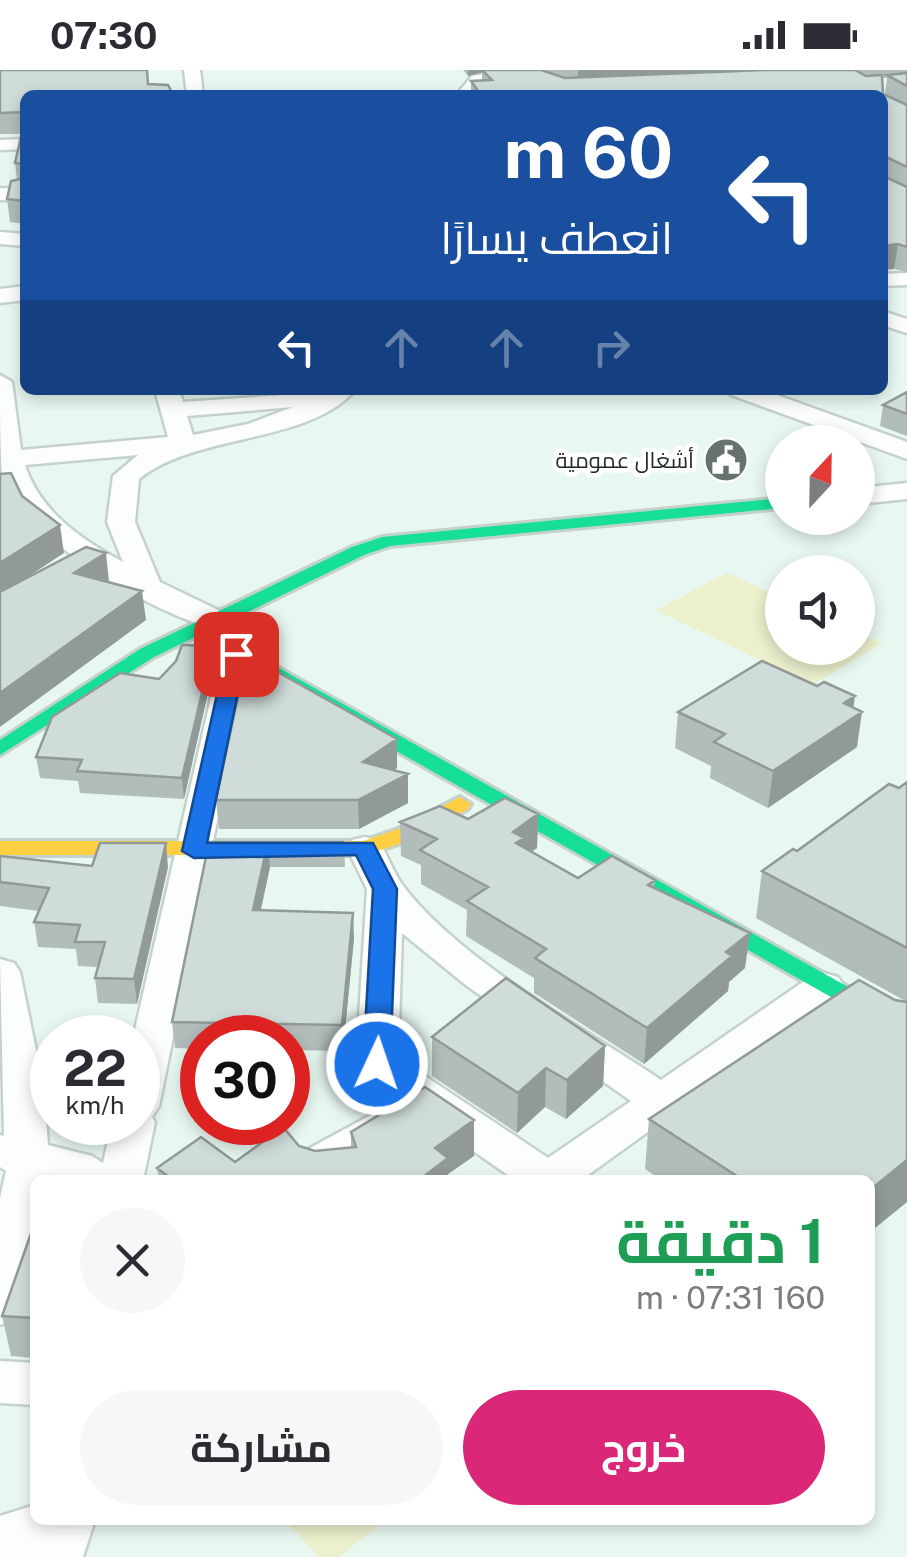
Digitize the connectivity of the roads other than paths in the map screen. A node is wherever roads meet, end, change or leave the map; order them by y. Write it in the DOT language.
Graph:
graph roads {
  1 [pos="580,73"];
  2 [pos="555,75"];
  3 [pos="464,82"];
  4 [pos="0,382"];
  5 [pos="292,395"];
  6 [pos="334,395"];
  7 [pos="754,395"];
  8 [pos="245,397"];
  9 [pos="170,400"];
  10 [pos="876,414"];
  11 [pos="838,425"];
  12 [pos="852,425"];
  13 [pos="875,439"];
  14 [pos="184,442"];
  15 [pos="907,451"];
  16 [pos="6,459"];
  17 [pos="907,491"];
  18 [pos="875,494"];
  19 [pos="765,505"];
  20 [pos="96,555"];
  21 [pos="64,574"];
  22 [pos="146,584"];
  23 [pos="204,624"];
  24 [pos="236,654"];
  25 [pos="7,737"];
  26 [pos="480,793"];
  27 [pos="0,848"];
  28 [pos="365,848"];
  29 [pos="194,851"];
  30 [pos="385,889"];
  31 [pos="0,972"];
  32 [pos="824,986"];
  33 [pos="158,1015"];
  34 [pos="907,1030"];
  35 [pos="427,1098"];
  36 [pos="661,1101"];
  37 [pos="129,1145"];
  38 [pos="14,1152"];
  39 [pos="88,1175"];
  40 [pos="122,1175"];
  41 [pos="328,1175"];
  42 [pos="542,1175"];
  43 [pos="556,1175"];
  44 [pos="16,1240"];
  45 [pos="0,1306"];
  46 [pos="0,1382"];
  47 [pos="30,1384"];
  48 [pos="50,1525"];
  49 [pos="66,1525"];
  50 [pos="0,1540"];
  51 [pos="56,1557"];
  1 -- 2 [label="street"];
  2 -- 3 [label="street"];
  4 -- 16 [label="street"];
  5 -- 8 [label="street"];
  6 -- 14 [label="street"];
  7 -- 11 [label="street"];
  8 -- 9 [label="street"];
  9 -- 14 [label="street"];
  10 -- 12 [label="street"];
  13 -- 15 [label="street"];
  14 -- 16 [label="street"];
  14 -- 22 [label="street"];
  16 -- 20 [label="street"];
  17 -- 18 [label="street"];
  19 -- 23 [label="street"];
  20 -- 21 [label="street"];
  20 -- 22 [label="street"];
  22 -- 23 [label="street"];
  23 -- 24 [label="street"];
  23 -- 25 [label="street"];
  24 -- 26 [label="street"];
  24 -- 29 [label="street"];
  26 -- 28 [label="street"];
  26 -- 32 [label="street"];
  27 -- 29 [label="street"];
  28 -- 29 [label="street"];
  28 -- 30 [label="street"];
  29 -- 33 [label="street"];
  30 -- 35 [label="street"];
  30 -- 36 [label="street"];
  31 -- 38 [label="street"];
  32 -- 34 [label="street"];
  32 -- 36 [label="street"];
  35 -- 41 [label="street"];
  35 -- 42 [label="street"];
  36 -- 43 [label="street"];
  37 -- 40 [label="street"];
  38 -- 39 [label="street"];
  38 -- 44 [label="street"];
  44 -- 45 [label="street"];
  46 -- 47 [label="street"];
  48 -- 50 [label="street"];
  49 -- 51 [label="street"];
}
